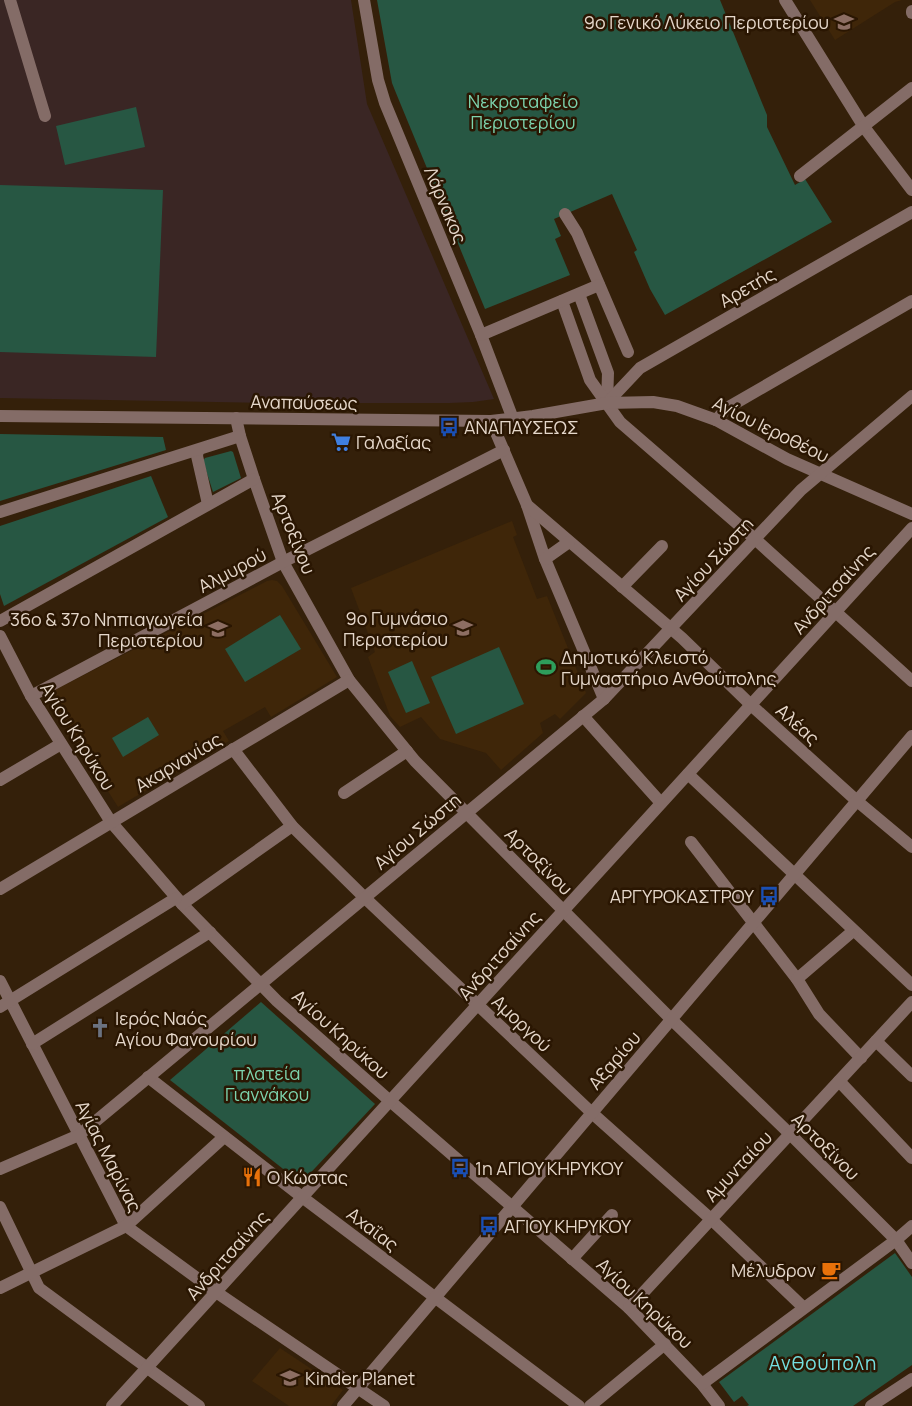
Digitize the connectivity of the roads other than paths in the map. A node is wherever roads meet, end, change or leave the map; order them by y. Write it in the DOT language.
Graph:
graph roads {
  1 [pos="10,0"];
  2 [pos="364,0"];
  3 [pos="785,0"];
  4 [pos="912,88"];
  5 [pos="45,116"];
  6 [pos="864,127"];
  7 [pos="800,176"];
  8 [pos="912,190"];
  9 [pos="912,212"];
  10 [pos="565,214"];
  11 [pos="599,285"];
  12 [pos="578,294"];
  13 [pos="562,301"];
  14 [pos="912,302"];
  15 [pos="481,335"];
  16 [pos="628,352"];
  17 [pos="912,396"];
  18 [pos="607,403"];
  19 [pos="0,416"];
  20 [pos="236,418"];
  21 [pos="513,419"];
  22 [pos="716,420"];
  23 [pos="491,421"];
  24 [pos="240,436"];
  25 [pos="198,450"];
  26 [pos="504,450"];
  27 [pos="820,473"];
  28 [pos="254,480"];
  29 [pos="208,504"];
  30 [pos="527,505"];
  31 [pos="0,512"];
  32 [pos="912,514"];
  33 [pos="912,528"];
  34 [pos="755,540"];
  35 [pos="569,542"];
  36 [pos="662,546"];
  37 [pos="545,559"];
  38 [pos="283,562"];
  39 [pos="622,587"];
  40 [pos="835,612"];
  41 [pos="0,622"];
  42 [pos="670,629"];
  43 [pos="0,636"];
  44 [pos="349,680"];
  45 [pos="912,681"];
  46 [pos="31,696"];
  47 [pos="604,699"];
  48 [pos="751,705"];
  49 [pos="583,716"];
  50 [pos="912,736"];
  51 [pos="61,744"];
  52 [pos="233,749"];
  53 [pos="407,751"];
  54 [pos="688,774"];
  55 [pos="0,780"];
  56 [pos="344,794"];
  57 [pos="857,801"];
  58 [pos="661,803"];
  59 [pos="466,813"];
  60 [pos="111,822"];
  61 [pos="292,826"];
  62 [pos="691,842"];
  63 [pos="912,847"];
  64 [pos="794,875"];
  65 [pos="0,889"];
  66 [pos="364,898"];
  67 [pos="179,901"];
  68 [pos="564,910"];
  69 [pos="754,922"];
  70 [pos="853,931"];
  71 [pos="210,932"];
  72 [pos="796,979"];
  73 [pos="0,981"];
  74 [pos="260,984"];
  75 [pos="912,985"];
  76 [pos="912,1002"];
  77 [pos="5,1004"];
  78 [pos="477,1005"];
  79 [pos="671,1019"];
  80 [pos="876,1041"];
  81 [pos="32,1044"];
  82 [pos="861,1058"];
  83 [pos="912,1076"];
  84 [pos="148,1077"];
  85 [pos="839,1081"];
  86 [pos="390,1101"];
  87 [pos="592,1113"];
  88 [pos="79,1135"];
  89 [pos="791,1135"];
  90 [pos="224,1137"];
  91 [pos="912,1158"];
  92 [pos="0,1170"];
  93 [pos="302,1197"];
  94 [pos="512,1206"];
  95 [pos="0,1207"];
  96 [pos="612,1215"];
  97 [pos="712,1220"];
  98 [pos="126,1226"];
  99 [pos="912,1226"];
  100 [pos="896,1240"];
  101 [pos="572,1258"];
  102 [pos="912,1263"];
  103 [pos="31,1272"];
  104 [pos="0,1288"];
  105 [pos="216,1292"];
  106 [pos="436,1297"];
  107 [pos="803,1307"];
  108 [pos="629,1308"];
  109 [pos="665,1344"];
  110 [pos="146,1369"];
  111 [pos="912,1380"];
  112 [pos="702,1384"];
  113 [pos="358,1388"];
  114 [pos="112,1406"];
  115 [pos="198,1406"];
  116 [pos="343,1406"];
  117 [pos="384,1406"];
  118 [pos="579,1406"];
  119 [pos="590,1406"];
  120 [pos="719,1406"];
  121 [pos="871,1406"];
  1 -- 5 [label="street"];
  2 -- 15 [label="street, Λάρνακος"];
  3 -- 6 [label="street"];
  4 -- 6 [label="street"];
  6 -- 7 [label="street"];
  6 -- 8 [label="street"];
  9 -- 18 [label="street, Αρετής"];
  10 -- 11 [label="street"];
  11 -- 12 [label="street"];
  11 -- 16 [label="street"];
  12 -- 13 [label="street"];
  12 -- 18 [label="street"];
  13 -- 15 [label="street"];
  13 -- 18 [label="street"];
  14 -- 22 [label="street"];
  15 -- 21 [label="street, Λάρνακος"];
  17 -- 27 [label="street, Αγίου Σώστη"];
  18 -- 21 [label="street, Αναπαύσεως"];
  18 -- 22 [label="street, Αγίου Ιεροθέου"];
  18 -- 34 [label="street"];
  19 -- 20 [label="street, Αναπαύσεως"];
  20 -- 23 [label="street, Αναπαύσεως"];
  20 -- 24 [label="street, Αρτοξίνου"];
  21 -- 23 [label="street, Αναπαύσεως"];
  22 -- 27 [label="street, Αγίου Ιεροθέου"];
  23 -- 26 [label="street"];
  24 -- 25 [label="street"];
  24 -- 28 [label="street, Αρτοξίνου"];
  25 -- 29 [label="street"];
  25 -- 31 [label="street"];
  26 -- 30 [label="street"];
  26 -- 38 [label="street, Αλμυρού"];
  27 -- 32 [label="street, Αγίου Ιεροθέου"];
  27 -- 34 [label="street, Αγίου Σώστη"];
  28 -- 29 [label="street"];
  28 -- 38 [label="street, Αρτοξίνου"];
  29 -- 41 [label="street"];
  30 -- 35 [label="street, Αλέας"];
  30 -- 37 [label="street"];
  33 -- 40 [label="street, Ανδριτσαίνης"];
  34 -- 40 [label="street"];
  34 -- 42 [label="street, Αγίου Σώστη"];
  35 -- 37 [label="street"];
  35 -- 39 [label="street, Αλέας"];
  36 -- 39 [label="street"];
  37 -- 47 [label="street"];
  38 -- 44 [label="street, Αρτοξίνου"];
  38 -- 46 [label="street, Αλμυρού"];
  39 -- 42 [label="street, Αλέας"];
  40 -- 45 [label="street"];
  40 -- 48 [label="street, Ανδριτσαίνης"];
  42 -- 47 [label="street, Αγίου Σώστη"];
  42 -- 48 [label="street, Αλέας"];
  43 -- 46 [label="street, Αγίου Κηρύκου"];
  44 -- 52 [label="street, Ακαρνανίας"];
  44 -- 53 [label="street, Αρτοξίνου"];
  46 -- 51 [label="street, Αγίου Κηρύκου"];
  47 -- 49 [label="street, Αγίου Σώστη"];
  48 -- 54 [label="street, Ανδριτσαίνης"];
  48 -- 57 [label="street, Αλέας"];
  49 -- 58 [label="street"];
  49 -- 59 [label="street, Αγίου Σώστη"];
  50 -- 57 [label="street, Αξαρίου"];
  51 -- 55 [label="street"];
  51 -- 60 [label="street, Αγίου Κηρύκου"];
  52 -- 60 [label="street, Ακαρνανίας"];
  52 -- 61 [label="street, Αμοργού"];
  53 -- 56 [label="street"];
  53 -- 59 [label="street, Αρτοξίνου"];
  54 -- 58 [label="street, Ανδριτσαίνης"];
  54 -- 64 [label="street"];
  57 -- 63 [label="street, Αλέας"];
  57 -- 64 [label="street, Αξαρίου"];
  58 -- 68 [label="street, Ανδριτσαίνης"];
  59 -- 66 [label="street, Αγίου Σώστη"];
  59 -- 68 [label="street, Αρτοξίνου"];
  60 -- 65 [label="street, Ακαρνανίας"];
  60 -- 67 [label="street, Αγίου Κηρύκου"];
  61 -- 66 [label="street, Αμοργού"];
  61 -- 67 [label="street"];
  62 -- 69 [label="street"];
  64 -- 69 [label="street, Αξαρίου"];
  64 -- 70 [label="street"];
  66 -- 74 [label="street, Αγίου Σώστη"];
  66 -- 78 [label="street, Αμοργού"];
  67 -- 71 [label="street, Αγίου Κηρύκου"];
  67 -- 77 [label="street"];
  68 -- 78 [label="street, Ανδριτσαίνης"];
  68 -- 79 [label="street, Αρτοξίνου"];
  69 -- 72 [label="street"];
  69 -- 79 [label="street, Αξαρίου"];
  70 -- 72 [label="street"];
  70 -- 75 [label="street"];
  71 -- 74 [label="street, Αγίου Κηρύκου"];
  71 -- 81 [label="street"];
  72 -- 82 [label="street"];
  73 -- 77 [label="street, Αγίας Μαρίνας"];
  74 -- 84 [label="street, Αγίου Σώστη"];
  74 -- 86 [label="street, Αγίου Κηρύκου"];
  76 -- 80 [label="street, Αμυνταίου"];
  77 -- 81 [label="street, Αγίας Μαρίνας"];
  78 -- 86 [label="street, Ανδριτσαίνης"];
  78 -- 87 [label="street, Αμοργού"];
  79 -- 87 [label="street, Αξαρίου"];
  79 -- 89 [label="street, Αρτοξίνου"];
  80 -- 82 [label="street, Αμυνταίου"];
  80 -- 83 [label="street"];
  81 -- 88 [label="street, Αγίας Μαρίνας"];
  82 -- 85 [label="street, Αμυνταίου"];
  84 -- 88 [label="street, Αγίου Σώστη"];
  84 -- 90 [label="street, Αχαΐας"];
  85 -- 89 [label="street, Αμυνταίου"];
  85 -- 91 [label="street"];
  86 -- 93 [label="street, Ανδριτσαίνης"];
  86 -- 94 [label="street, Αγίου Κηρύκου"];
  87 -- 94 [label="street, Αξαρίου"];
  87 -- 97 [label="street, Αμοργού"];
  88 -- 92 [label="street, Αγίου Σώστη"];
  88 -- 98 [label="street, Αγίας Μαρίνας"];
  89 -- 97 [label="street, Αμυνταίου"];
  89 -- 100 [label="street, Αρτοξίνου"];
  90 -- 93 [label="street, Αχαΐας"];
  90 -- 98 [label="street"];
  93 -- 105 [label="street, Ανδριτσαίνης"];
  93 -- 106 [label="street, Αχαΐας"];
  94 -- 101 [label="street, Αγίου Κηρύκου"];
  94 -- 106 [label="street, Αξαρίου"];
  95 -- 103 [label="street"];
  96 -- 101 [label="street"];
  97 -- 107 [label="street, Αμοργού"];
  97 -- 108 [label="street, Αμυνταίου"];
  98 -- 103 [label="street"];
  98 -- 105 [label="street, Αγίας Μαρίνας"];
  99 -- 100 [label="street"];
  100 -- 102 [label="street, Αρτοξίνου"];
  100 -- 107 [label="street"];
  101 -- 108 [label="street, Αγίου Κηρύκου"];
  103 -- 104 [label="street"];
  103 -- 110 [label="street"];
  105 -- 110 [label="street, Ανδριτσαίνης"];
  105 -- 113 [label="street, Αγίας Μαρίνας"];
  106 -- 113 [label="street, Αξαρίου"];
  106 -- 118 [label="street, Αχαΐας"];
  107 -- 112 [label="street"];
  108 -- 109 [label="street, Αγίου Κηρύκου"];
  109 -- 112 [label="street, Αγίου Κηρύκου"];
  109 -- 119 [label="street"];
  110 -- 114 [label="street, Ανδριτσαίνης"];
  110 -- 115 [label="street"];
  111 -- 121 [label="street"];
  112 -- 120 [label="street, Αγίου Κηρύκου"];
  113 -- 116 [label="street, Αξαρίου"];
  113 -- 117 [label="street, Αγίας Μαρίνας"];
}
